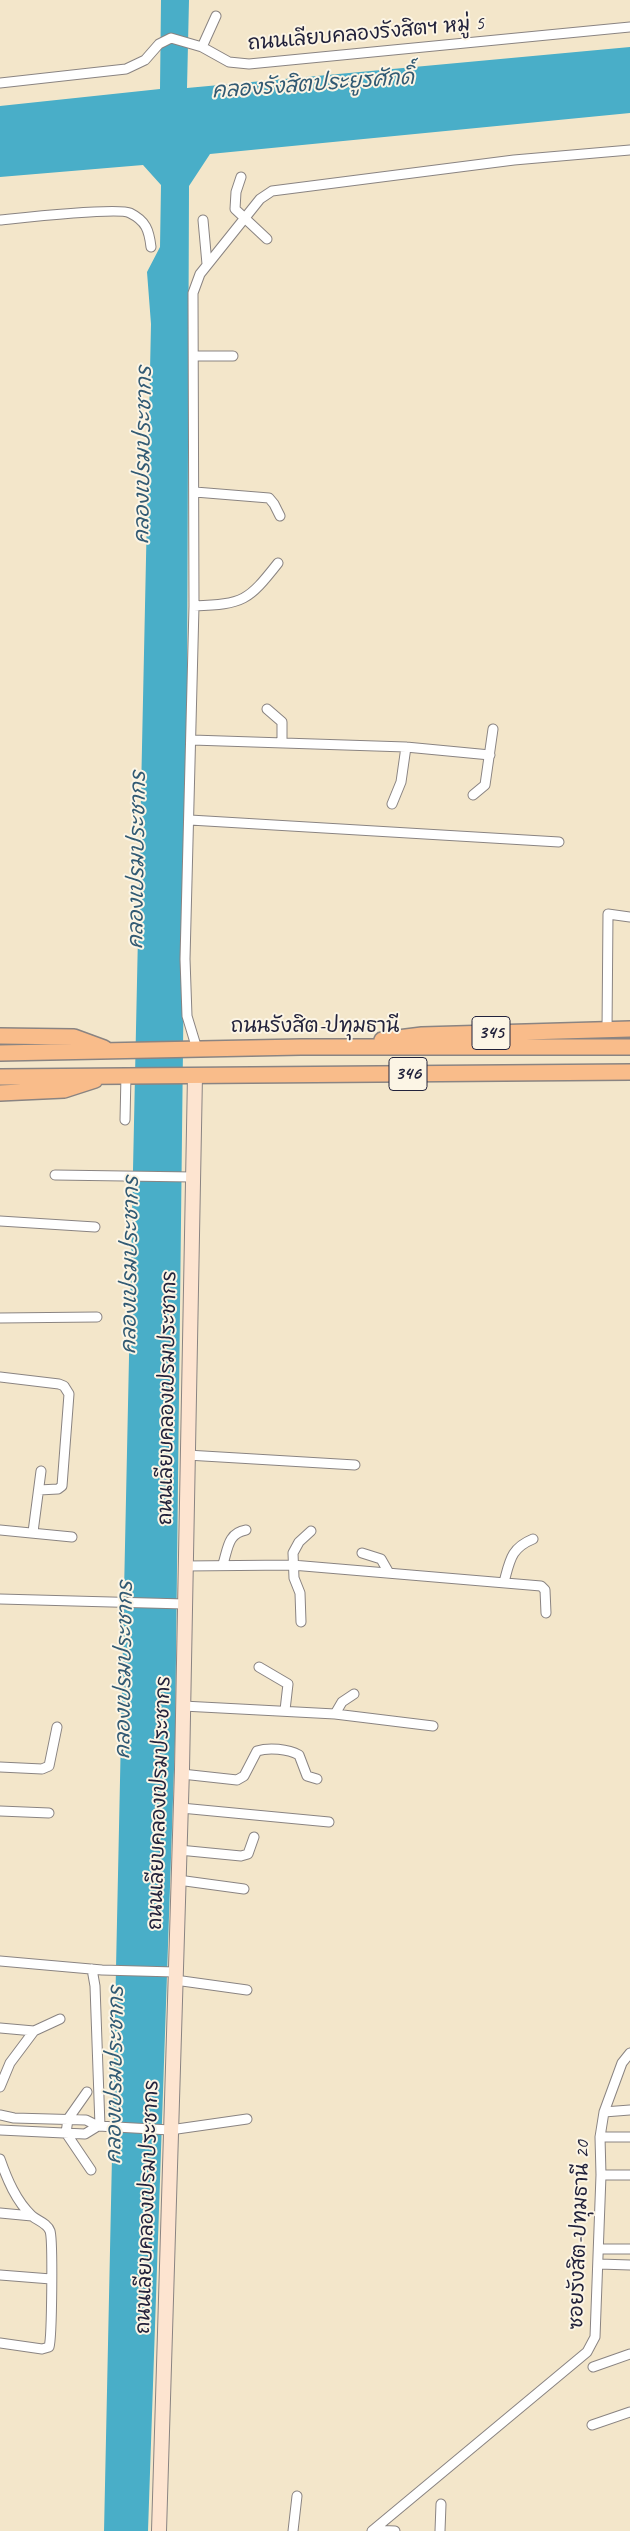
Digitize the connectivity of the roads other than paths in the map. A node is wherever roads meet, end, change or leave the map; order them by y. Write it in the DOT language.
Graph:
graph roads {
  1 [pos="216,16"];
  2 [pos="630,27"];
  3 [pos="202,48"];
  4 [pos="0,83"];
  5 [pos="630,150"];
  6 [pos="241,177"];
  7 [pos="244,219"];
  8 [pos="0,220"];
  9 [pos="203,220"];
  10 [pos="267,239"];
  11 [pos="150,246"];
  12 [pos="207,264"];
  13 [pos="194,356"];
  14 [pos="233,356"];
  15 [pos="195,492"];
  16 [pos="280,516"];
  17 [pos="278,563"];
  18 [pos="194,606"];
  19 [pos="267,708"];
  20 [pos="493,729"];
  21 [pos="192,740"];
  22 [pos="282,743"];
  23 [pos="406,748"];
  24 [pos="490,754"];
  25 [pos="473,795"];
  26 [pos="392,804"];
  27 [pos="190,820"];
  28 [pos="559,842"];
  29 [pos="630,917"];
  30 [pos="630,1029"];
  31 [pos="607,1030"];
  32 [pos="0,1036"];
  33 [pos="353,1047"];
  34 [pos="630,1047"];
  35 [pos="191,1049"];
  36 [pos="107,1050"];
  37 [pos="0,1053"];
  38 [pos="630,1072"];
  39 [pos="122,1075"];
  40 [pos="190,1075"];
  41 [pos="0,1077"];
  42 [pos="0,1093"];
  43 [pos="125,1120"];
  44 [pos="55,1174"];
  45 [pos="191,1177"];
  46 [pos="0,1221"];
  47 [pos="95,1228"];
  48 [pos="97,1317"];
  49 [pos="0,1318"];
  50 [pos="0,1377"];
  51 [pos="187,1455"];
  52 [pos="354,1465"];
  53 [pos="41,1472"];
  54 [pos="39,1490"];
  55 [pos="0,1530"];
  56 [pos="246,1530"];
  57 [pos="311,1531"];
  58 [pos="34,1532"];
  59 [pos="72,1537"];
  60 [pos="533,1539"];
  61 [pos="362,1553"];
  62 [pos="223,1564"];
  63 [pos="292,1565"];
  64 [pos="185,1566"];
  65 [pos="389,1573"];
  66 [pos="504,1582"];
  67 [pos="0,1599"];
  68 [pos="182,1604"];
  69 [pos="546,1613"];
  70 [pos="300,1622"];
  71 [pos="259,1667"];
  72 [pos="354,1694"];
  73 [pos="183,1706"];
  74 [pos="285,1710"];
  75 [pos="335,1714"];
  76 [pos="433,1726"];
  77 [pos="57,1727"];
  78 [pos="0,1766"];
  79 [pos="182,1774"];
  80 [pos="317,1779"];
  81 [pos="181,1808"];
  82 [pos="0,1812"];
  83 [pos="49,1813"];
  84 [pos="329,1822"];
  85 [pos="254,1837"];
  86 [pos="179,1850"];
  87 [pos="178,1880"];
  88 [pos="244,1889"];
  89 [pos="0,1961"];
  90 [pos="92,1969"];
  91 [pos="173,1975"];
  92 [pos="247,1990"];
  93 [pos="60,2019"];
  94 [pos="0,2028"];
  95 [pos="34,2031"];
  96 [pos="630,2053"];
  97 [pos="0,2087"];
  98 [pos="87,2092"];
  99 [pos="630,2110"];
  100 [pos="604,2112"];
  101 [pos="0,2115"];
  102 [pos="68,2119"];
  103 [pos="247,2119"];
  104 [pos="100,2126"];
  105 [pos="0,2130"];
  106 [pos="166,2130"];
  107 [pos="66,2133"];
  108 [pos="600,2136"];
  109 [pos="630,2137"];
  110 [pos="0,2159"];
  111 [pos="91,2170"];
  112 [pos="602,2175"];
  113 [pos="630,2175"];
  114 [pos="0,2213"];
  115 [pos="32,2216"];
  116 [pos="599,2248"];
  117 [pos="630,2249"];
  118 [pos="599,2264"];
  119 [pos="630,2265"];
  120 [pos="0,2275"];
  121 [pos="51,2279"];
  122 [pos="0,2343"];
  123 [pos="630,2354"];
  124 [pos="593,2367"];
  125 [pos="630,2412"];
  126 [pos="592,2425"];
  127 [pos="297,2496"];
  128 [pos="441,2504"];
  129 [pos="372,2530"];
  130 [pos="159,2531"];
  131 [pos="293,2531"];
  132 [pos="395,2531"];
  133 [pos="440,2531"];
  1 -- 3 [label="street"];
  2 -- 3 [label="street, ถนนเลียบคลองรังสิตฯ หมู่ 5"];
  3 -- 4 [label="street, ถนนเลียบคลองรังสิตฯ หมู่ 5"];
  5 -- 7 [label="street"];
  6 -- 7 [label="street"];
  7 -- 10 [label="street"];
  7 -- 12 [label="street"];
  8 -- 11 [label="street"];
  9 -- 12 [label="street"];
  12 -- 13 [label="street"];
  13 -- 14 [label="street"];
  13 -- 15 [label="street"];
  15 -- 16 [label="street"];
  15 -- 18 [label="street"];
  17 -- 18 [label="street"];
  18 -- 21 [label="street"];
  19 -- 22 [label="street"];
  20 -- 24 [label="street"];
  21 -- 22 [label="street"];
  21 -- 27 [label="street"];
  22 -- 23 [label="street"];
  23 -- 24 [label="street"];
  23 -- 26 [label="street"];
  24 -- 25 [label="street"];
  27 -- 28 [label="street"];
  27 -- 35 [label="street"];
  29 -- 31 [label="street"];
  30 -- 31 [label="main road, 345"];
  31 -- 33 [label="main road, 345"];
  32 -- 36 [label="main road"];
  33 -- 34 [label="main road, ถนนรังสิต-ปทุมธานี / 346"];
  33 -- 35 [label="main road, ถนนรังสิต-ปทุมธานี / 346"];
  35 -- 36 [label="main road, ถนนรังสิต-ปทุมธานี / 346"];
  36 -- 37 [label="main road, ถนนรังสิต-ปทุมธานี / 346"];
  38 -- 40 [label="main road, 346"];
  39 -- 40 [label="main road, 346"];
  39 -- 41 [label="main road, 346"];
  39 -- 42 [label="main road"];
  39 -- 43 [label="street"];
  40 -- 45 [label="street, ถนนเลียบคลองเปรมประชากร"];
  44 -- 45 [label="street"];
  45 -- 51 [label="street, ถนนเลียบคลองเปรมประชากร"];
  46 -- 47 [label="street"];
  48 -- 49 [label="street"];
  50 -- 54 [label="street"];
  51 -- 52 [label="street"];
  51 -- 64 [label="street, ถนนเลียบคลองเปรมประชากร"];
  53 -- 54 [label="street"];
  54 -- 58 [label="street"];
  55 -- 58 [label="street"];
  56 -- 62 [label="street"];
  57 -- 63 [label="street"];
  58 -- 59 [label="street"];
  60 -- 66 [label="street"];
  61 -- 65 [label="street"];
  62 -- 63 [label="street"];
  62 -- 64 [label="street"];
  63 -- 65 [label="street"];
  63 -- 70 [label="street"];
  64 -- 68 [label="street, ถนนเลียบคลองเปรมประชากร"];
  65 -- 66 [label="street"];
  66 -- 69 [label="street"];
  67 -- 68 [label="street"];
  68 -- 73 [label="street, ถนนเลียบคลองเปรมประชากร"];
  71 -- 74 [label="street"];
  72 -- 75 [label="street"];
  73 -- 74 [label="street"];
  73 -- 79 [label="street, ถนนเลียบคลองเปรมประชากร"];
  74 -- 75 [label="street"];
  75 -- 76 [label="street"];
  77 -- 78 [label="street"];
  79 -- 80 [label="street"];
  79 -- 81 [label="street, ถนนเลียบคลองเปรมประชากร"];
  81 -- 84 [label="street"];
  81 -- 86 [label="street, ถนนเลียบคลองเปรมประชากร"];
  82 -- 83 [label="street"];
  85 -- 86 [label="street"];
  86 -- 87 [label="street, ถนนเลียบคลองเปรมประชากร"];
  87 -- 88 [label="street"];
  87 -- 91 [label="street, ถนนเลียบคลองเปรมประชากร"];
  89 -- 90 [label="street"];
  90 -- 91 [label="street"];
  90 -- 104 [label="street"];
  91 -- 92 [label="street"];
  91 -- 106 [label="street, ถนนเลียบคลองเปรมประชากร"];
  93 -- 95 [label="street"];
  94 -- 95 [label="street"];
  95 -- 97 [label="street"];
  96 -- 100 [label="street, ซอยรังสิต-ปทุมธานี 20"];
  98 -- 102 [label="street"];
  99 -- 100 [label="street"];
  100 -- 108 [label="street, ซอยรังสิต-ปทุมธานี 20"];
  101 -- 102 [label="street"];
  102 -- 104 [label="street"];
  102 -- 107 [label="street"];
  103 -- 106 [label="street"];
  104 -- 106 [label="street"];
  104 -- 107 [label="street"];
  105 -- 107 [label="street"];
  106 -- 130 [label="street, ถนนเลียบคลองเปรมประชากร"];
  107 -- 111 [label="street"];
  108 -- 109 [label="street"];
  108 -- 112 [label="street, ซอยรังสิต-ปทุมธานี 20"];
  110 -- 115 [label="street"];
  112 -- 113 [label="street"];
  112 -- 116 [label="street, ซอยรังสิต-ปทุมธานี 20"];
  114 -- 115 [label="street"];
  115 -- 121 [label="street"];
  116 -- 117 [label="street"];
  116 -- 118 [label="street, ซอยรังสิต-ปทุมธานี 20"];
  118 -- 119 [label="street"];
  118 -- 129 [label="street, ซอยรังสิต-ปทุมธานี 20"];
  120 -- 121 [label="street"];
  121 -- 122 [label="street"];
  123 -- 124 [label="street"];
  125 -- 126 [label="street"];
  127 -- 131 [label="street"];
  128 -- 133 [label="street"];
  129 -- 132 [label="street"];
}
